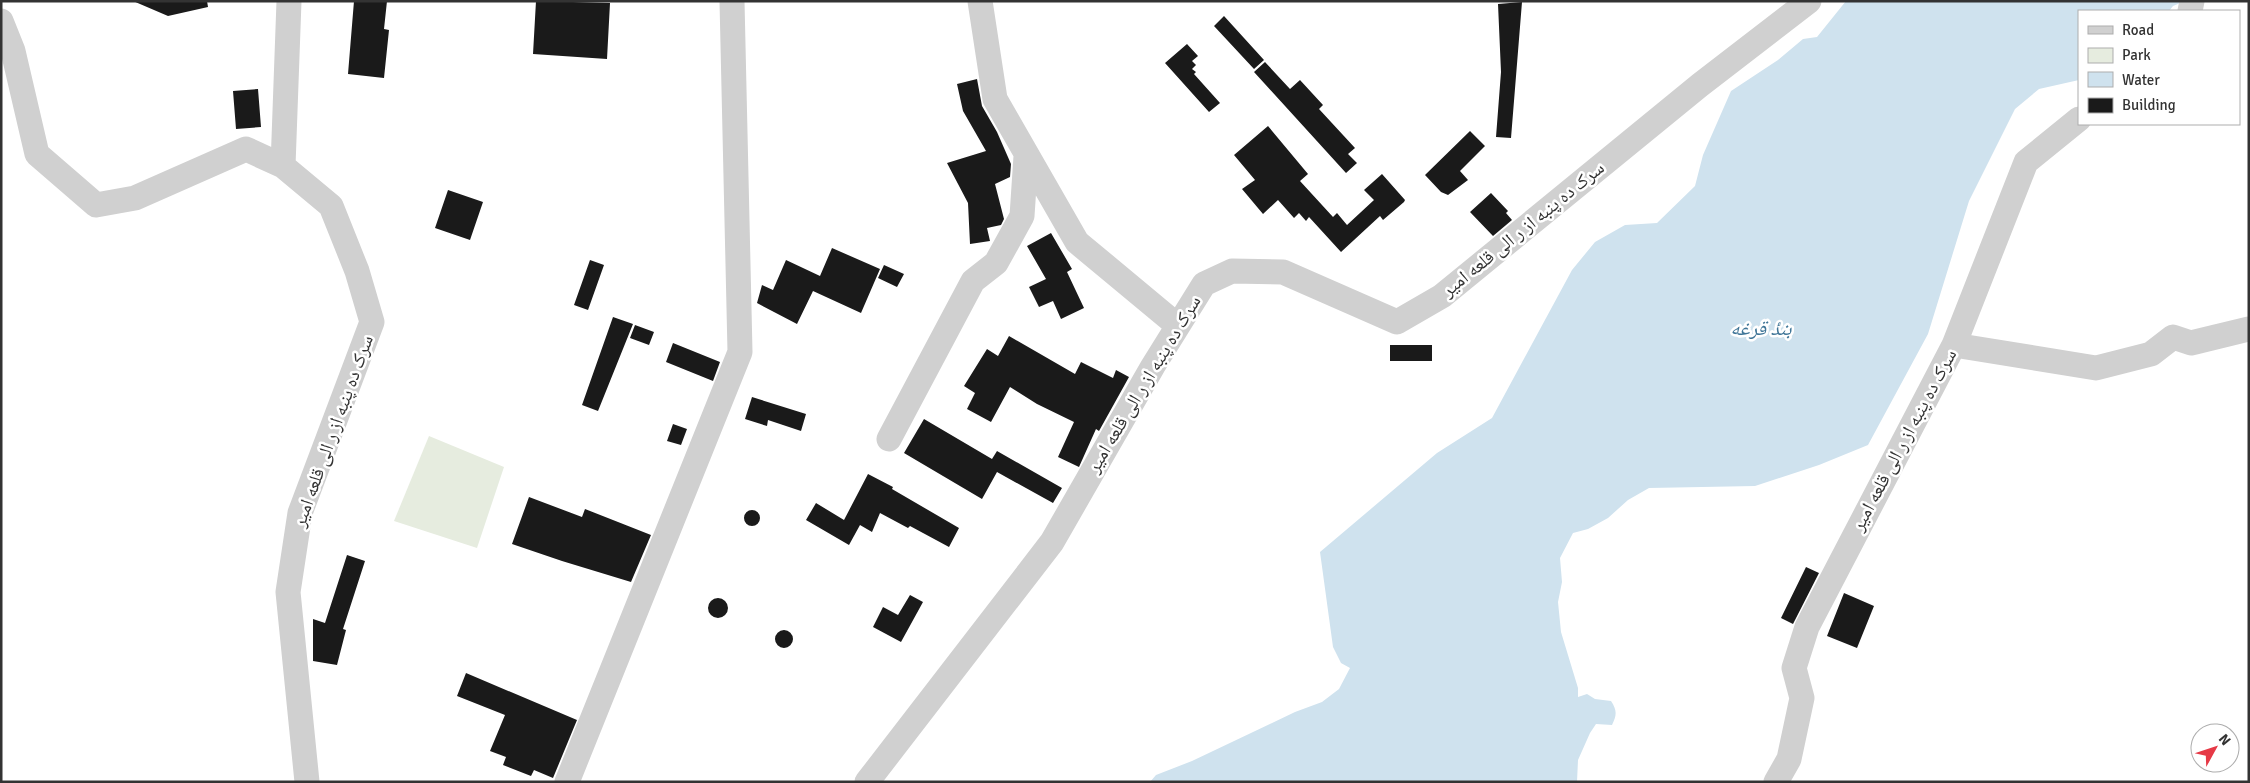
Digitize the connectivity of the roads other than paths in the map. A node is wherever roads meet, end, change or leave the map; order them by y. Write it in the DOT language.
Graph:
graph roads {
  1 [pos="289,1"];
  2 [pos="732,1"];
  3 [pos="980,1"];
  4 [pos="1809,1"];
  5 [pos="1,21"];
  6 [pos="2078,121"];
  7 [pos="1026,156"];
  8 [pos="283,166"];
  9 [pos="1178,326"];
  10 [pos="2249,329"];
  11 [pos="1954,345"];
  12 [pos="889,439"];
  13 [pos="307,782"];
  14 [pos="567,782"];
  15 [pos="867,782"];
  16 [pos="1776,782"];
  1 -- 8 [label="street"];
  2 -- 14 [label="street"];
  3 -- 7 [label="street"];
  4 -- 9 [label="street, سرک ده پنبه از ر الی قلعه امیر"];
  5 -- 8 [label="street, سرک ده پنبه از ر الی قلعه امیر"];
  6 -- 11 [label="street, سرک ده پنبه از ر الی قلعه امیر"];
  7 -- 9 [label="street"];
  7 -- 12 [label="street"];
  8 -- 13 [label="street, سرک ده پنبه از ر الی قلعه امیر"];
  9 -- 15 [label="street, سرک ده پنبه از ر الی قلعه امیر"];
  10 -- 11 [label="street"];
  11 -- 16 [label="street, سرک ده پنبه از ر الی قلعه امیر"];
}
